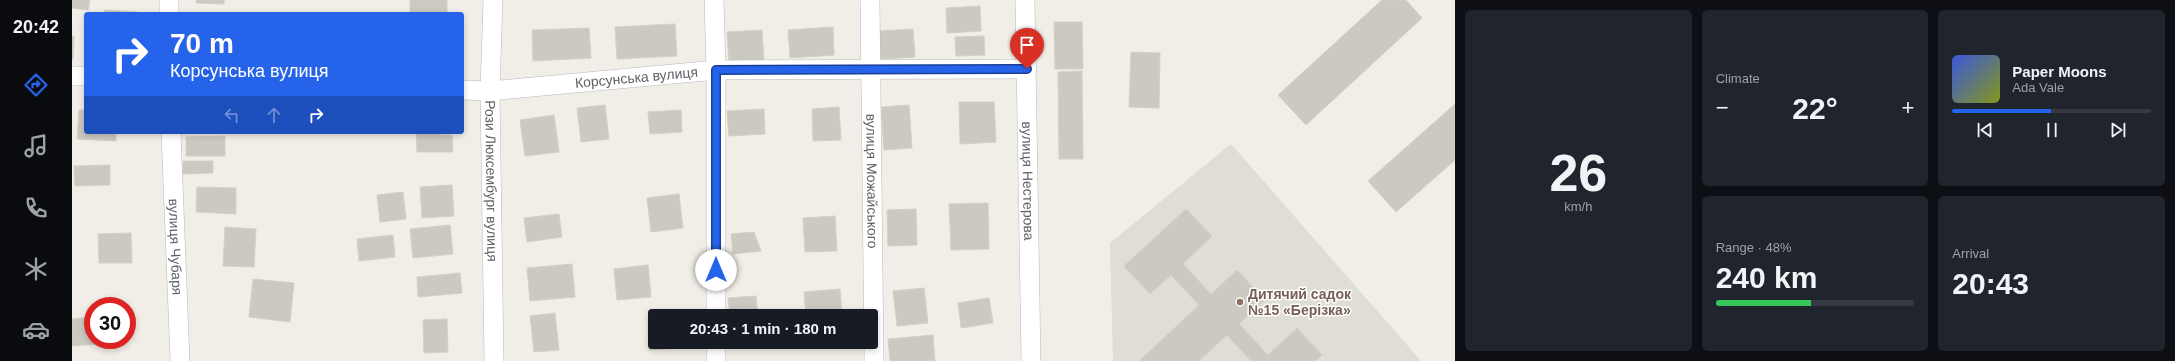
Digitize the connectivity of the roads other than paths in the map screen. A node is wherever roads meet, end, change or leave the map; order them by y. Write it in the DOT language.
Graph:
graph roads {
  1 [pos="169,0"];
  2 [pos="493,0"];
  3 [pos="714,0"];
  4 [pos="870,0"];
  5 [pos="1025,0"];
  6 [pos="169,12"];
  7 [pos="1027,69"];
  8 [pos="716,70"];
  9 [pos="870,70"];
  10 [pos="72,76"];
  11 [pos="84,76"];
  12 [pos="464,90"];
  13 [pos="490,91"];
  14 [pos="171,134"];
  15 [pos="716,309"];
  16 [pos="716,349"];
  17 [pos="180,361"];
  18 [pos="494,361"];
  19 [pos="716,361"];
  20 [pos="874,361"];
  21 [pos="1031,361"];
  1 -- 6 [label="street"];
  2 -- 13 [label="street, Рози Люксембург вулиця"];
  3 -- 8 [label="street"];
  4 -- 9 [label="street, вулиця Можайського"];
  5 -- 7 [label="street, вулиця Нестерова"];
  7 -- 9 [label="street, Корсунська вулиця"];
  7 -- 21 [label="street, вулиця Нестерова"];
  8 -- 9 [label="street, Корсунська вулиця"];
  8 -- 13 [label="street, Корсунська вулиця"];
  8 -- 15 [label="street"];
  9 -- 20 [label="street, вулиця Можайського"];
  10 -- 11 [label="street"];
  12 -- 13 [label="street, Корсунська вулиця"];
  13 -- 18 [label="street, Рози Люксембург вулиця"];
  14 -- 17 [label="street, вулиця Чубаря"];
  16 -- 19 [label="street"];
}
